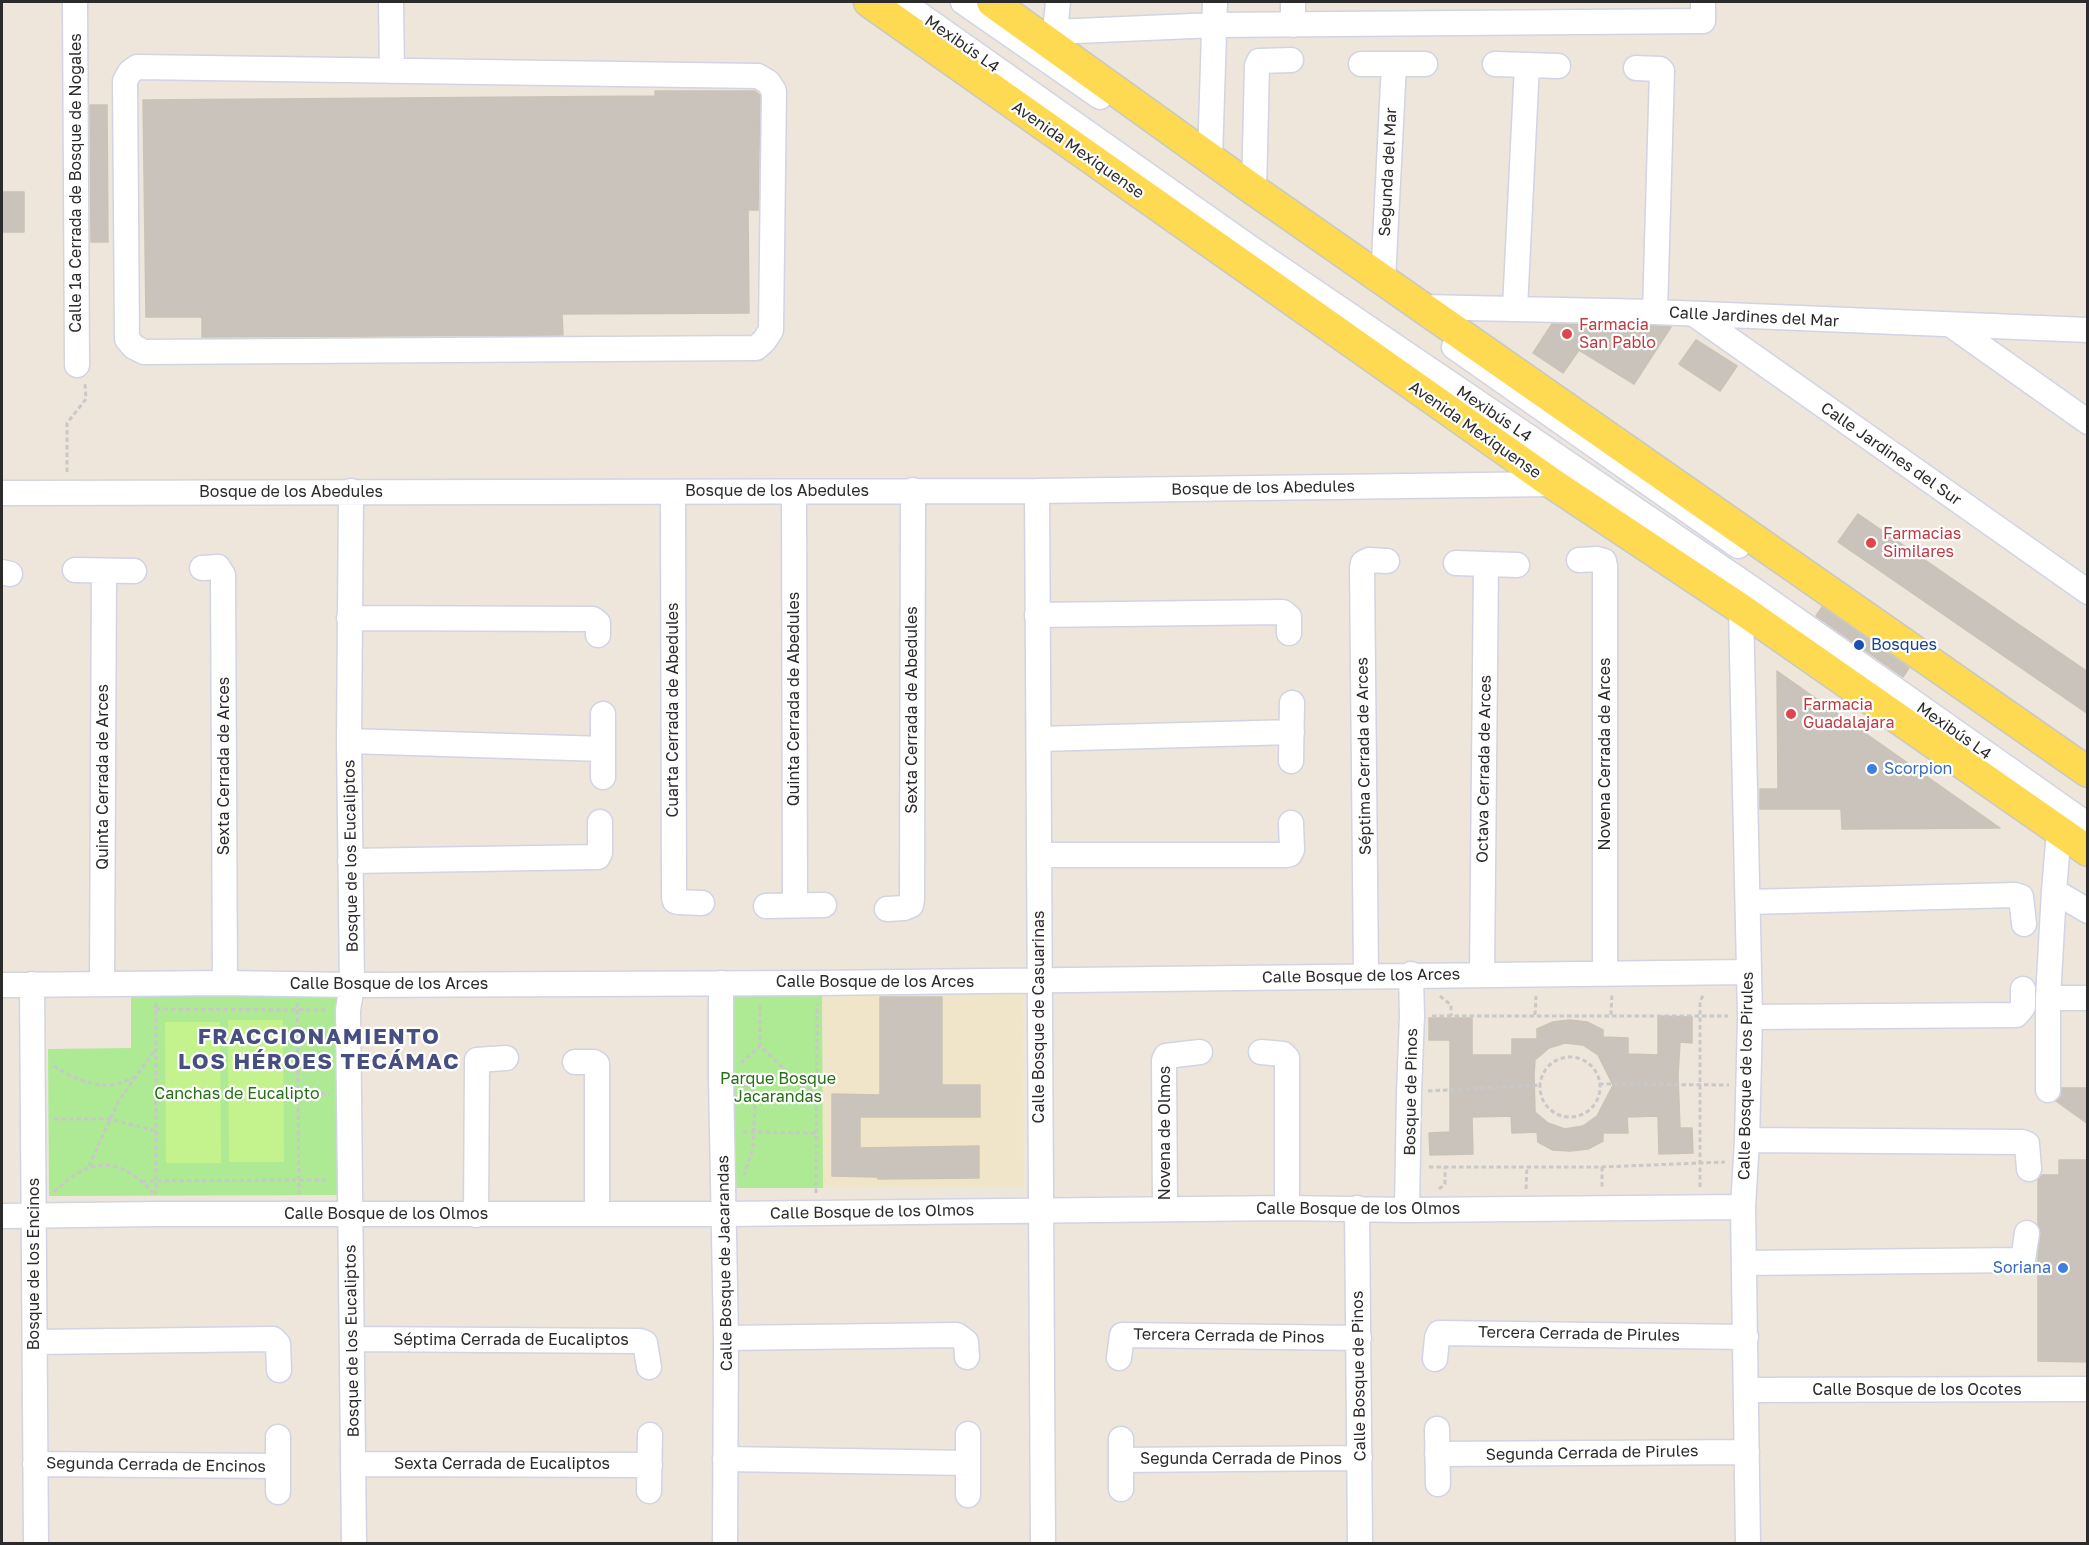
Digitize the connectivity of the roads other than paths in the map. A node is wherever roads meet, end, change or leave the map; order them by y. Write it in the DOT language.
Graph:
graph roads {
  1 [pos="75,2"];
  2 [pos="391,2"];
  3 [pos="963,2"];
  4 [pos="992,2"];
  5 [pos="1058,2"];
  6 [pos="1215,2"];
  7 [pos="1703,2"];
  8 [pos="890,5"];
  9 [pos="1293,13"];
  10 [pos="1215,25"];
  11 [pos="1052,38"];
  12 [pos="1291,60"];
  13 [pos="1361,64"];
  14 [pos="1394,64"];
  15 [pos="1425,64"];
  16 [pos="1495,64"];
  17 [pos="1527,65"];
  18 [pos="1558,66"];
  19 [pos="1636,68"];
  20 [pos="392,71"];
  21 [pos="1210,158"];
  22 [pos="1254,190"];
  23 [pos="1383,280"];
  24 [pos="1421,307"];
  25 [pos="1515,308"];
  26 [pos="1654,312"];
  27 [pos="1695,315"];
  28 [pos="1951,325"];
  29 [pos="2088,330"];
  30 [pos="77,365"];
  31 [pos="2088,422"];
  32 [pos="1553,484"];
  33 [pos="913,490"];
  34 [pos="1037,491"];
  35 [pos="2,492"];
  36 [pos="351,492"];
  37 [pos="673,492"];
  38 [pos="794,492"];
  39 [pos="1578,560"];
  40 [pos="1387,561"];
  41 [pos="1456,563"];
  42 [pos="1486,564"];
  43 [pos="1517,565"];
  44 [pos="202,568"];
  45 [pos="75,570"];
  46 [pos="104,571"];
  47 [pos="134,571"];
  48 [pos="2088,592"];
  49 [pos="1741,609"];
  50 [pos="1037,615"];
  51 [pos="349,618"];
  52 [pos="1289,633"];
  53 [pos="598,635"];
  54 [pos="1292,703"];
  55 [pos="603,714"];
  56 [pos="1292,732"];
  57 [pos="1040,739"];
  58 [pos="350,741"];
  59 [pos="603,749"];
  60 [pos="1291,761"];
  61 [pos="2088,772"];
  62 [pos="603,777"];
  63 [pos="2088,788"];
  64 [pos="600,822"];
  65 [pos="1291,824"];
  66 [pos="2073,828"];
  67 [pos="2088,850"];
  68 [pos="1039,855"];
  69 [pos="350,861"];
  70 [pos="2054,891"];
  71 [pos="1748,902"];
  72 [pos="702,903"];
  73 [pos="795,905"];
  74 [pos="824,905"];
  75 [pos="766,906"];
  76 [pos="887,909"];
  77 [pos="2088,911"];
  78 [pos="2024,924"];
  79 [pos="1605,972"];
  80 [pos="1748,972"];
  81 [pos="1411,974"];
  82 [pos="1482,974"];
  83 [pos="1366,975"];
  84 [pos="1039,981"];
  85 [pos="225,983"];
  86 [pos="721,983"];
  87 [pos="32,984"];
  88 [pos="102,984"];
  89 [pos="2,985"];
  90 [pos="352,985"];
  91 [pos="2023,989"];
  92 [pos="2048,998"];
  93 [pos="2088,998"];
  94 [pos="1750,1017"];
  95 [pos="1200,1052"];
  96 [pos="1261,1052"];
  97 [pos="507,1058"];
  98 [pos="575,1062"];
  99 [pos="2048,1090"];
  100 [pos="1747,1151"];
  101 [pos="2029,1168"];
  102 [pos="1743,1207"];
  103 [pos="1287,1208"];
  104 [pos="1357,1208"];
  105 [pos="1165,1209"];
  106 [pos="1407,1210"];
  107 [pos="1040,1211"];
  108 [pos="597,1214"];
  109 [pos="724,1214"];
  110 [pos="32,1215"];
  111 [pos="350,1215"];
  112 [pos="476,1215"];
  113 [pos="2,1216"];
  114 [pos="2027,1233"];
  115 [pos="1745,1263"];
  116 [pos="1746,1337"];
  117 [pos="726,1338"];
  118 [pos="1359,1338"];
  119 [pos="352,1339"];
  120 [pos="35,1342"];
  121 [pos="967,1357"];
  122 [pos="1119,1358"];
  123 [pos="1435,1359"];
  124 [pos="649,1367"];
  125 [pos="279,1370"];
  126 [pos="2088,1389"];
  127 [pos="1746,1390"];
  128 [pos="1437,1429"];
  129 [pos="650,1434"];
  130 [pos="968,1434"];
  131 [pos="278,1437"];
  132 [pos="1747,1452"];
  133 [pos="1437,1454"];
  134 [pos="1360,1458"];
  135 [pos="725,1459"];
  136 [pos="968,1463"];
  137 [pos="35,1464"];
  138 [pos="354,1464"];
  139 [pos="650,1465"];
  140 [pos="278,1466"];
  141 [pos="1438,1484"];
  142 [pos="1121,1489"];
  143 [pos="649,1491"];
  144 [pos="278,1492"];
  145 [pos="968,1495"];
  146 [pos="36,1544"];
  147 [pos="354,1544"];
  148 [pos="725,1544"];
  149 [pos="1043,1544"];
  150 [pos="1360,1544"];
  151 [pos="1748,1544"];
  1 -- 30 [label="street, Calle 1a Cerrada de Bosque de Nogales"];
  2 -- 20 [label="street"];
  3 -- 63 [label="street, Mexibús L4"];
  4 -- 11 [label="main road"];
  5 -- 11 [label="street"];
  6 -- 10 [label="street"];
  7 -- 9 [label="street"];
  8 -- 32 [label="main road, Avenida Mexiquense"];
  8 -- 66 [label="street, Mexibús L4"];
  9 -- 10 [label="street"];
  10 -- 11 [label="street"];
  10 -- 21 [label="street"];
  11 -- 21 [label="main road"];
  12 -- 22 [label="street"];
  13 -- 14 [label="street"];
  14 -- 15 [label="street"];
  14 -- 23 [label="street, Segunda del Mar"];
  16 -- 17 [label="street"];
  17 -- 18 [label="street"];
  17 -- 25 [label="street"];
  19 -- 26 [label="street"];
  20 -- 20 [label="street"];
  21 -- 22 [label="main road"];
  22 -- 23 [label="main road"];
  23 -- 24 [label="main road"];
  24 -- 25 [label="street, Calle Jardines del Mar"];
  24 -- 61 [label="main road"];
  25 -- 26 [label="street, Calle Jardines del Mar"];
  26 -- 27 [label="street, Calle Jardines del Mar"];
  27 -- 28 [label="street, Calle Jardines del Mar"];
  27 -- 48 [label="street, Calle Jardines del Sur"];
  28 -- 29 [label="street, Calle Jardines del Mar"];
  28 -- 31 [label="street"];
  32 -- 34 [label="street, Bosque de los Abedules"];
  32 -- 49 [label="main road, Avenida Mexiquense"];
  33 -- 34 [label="street, Bosque de los Abedules"];
  33 -- 38 [label="street, Bosque de los Abedules"];
  33 -- 76 [label="street, Sexta Cerrada de Abedules"];
  34 -- 50 [label="street, Calle Bosque de Casuarinas"];
  35 -- 36 [label="street, Bosque de los Abedules"];
  36 -- 37 [label="street, Bosque de los Abedules"];
  36 -- 51 [label="street, Bosque de los Eucaliptos"];
  37 -- 38 [label="street, Bosque de los Abedules"];
  37 -- 72 [label="street, Cuarta Cerrada de Abedules"];
  38 -- 73 [label="street, Quinta Cerrada de Abedules"];
  39 -- 79 [label="street, Novena Cerrada de Arces"];
  40 -- 83 [label="street, Séptima Cerrada de Arces"];
  41 -- 42 [label="street"];
  42 -- 43 [label="street"];
  42 -- 82 [label="street, Octava Cerrada de Arces"];
  44 -- 85 [label="street, Sexta Cerrada de Arces"];
  45 -- 46 [label="street"];
  46 -- 47 [label="street"];
  46 -- 88 [label="street, Quinta Cerrada de Arces"];
  49 -- 66 [label="main road, Avenida Mexiquense"];
  49 -- 71 [label="street, Calle Bosque de los Pirules"];
  50 -- 52 [label="street"];
  50 -- 57 [label="street, Calle Bosque de Casuarinas"];
  51 -- 53 [label="street"];
  51 -- 58 [label="street, Bosque de los Eucaliptos"];
  54 -- 56 [label="street"];
  55 -- 59 [label="street"];
  56 -- 57 [label="street"];
  56 -- 60 [label="street"];
  57 -- 68 [label="street, Calle Bosque de Casuarinas"];
  58 -- 59 [label="street"];
  58 -- 69 [label="street, Bosque de los Eucaliptos"];
  59 -- 62 [label="street"];
  64 -- 69 [label="street"];
  65 -- 68 [label="street"];
  66 -- 67 [label="main road, Avenida Mexiquense"];
  66 -- 70 [label="street"];
  68 -- 84 [label="street, Calle Bosque de Casuarinas"];
  69 -- 90 [label="street, Bosque de los Eucaliptos"];
  70 -- 77 [label="street"];
  70 -- 92 [label="street"];
  71 -- 78 [label="street"];
  71 -- 80 [label="street, Calle Bosque de los Pirules"];
  73 -- 74 [label="street"];
  73 -- 75 [label="street"];
  79 -- 80 [label="street, Calle Bosque de los Arces"];
  79 -- 82 [label="street, Calle Bosque de los Arces"];
  80 -- 94 [label="street, Calle Bosque de los Pirules"];
  81 -- 82 [label="street, Calle Bosque de los Arces"];
  81 -- 83 [label="street, Calle Bosque de los Arces"];
  81 -- 106 [label="street, Bosque de Pinos"];
  83 -- 84 [label="street, Calle Bosque de los Arces"];
  84 -- 86 [label="street, Calle Bosque de los Arces"];
  84 -- 107 [label="street, Calle Bosque de Casuarinas"];
  85 -- 88 [label="street, Calle Bosque de los Arces"];
  85 -- 90 [label="street, Calle Bosque de los Arces"];
  86 -- 90 [label="street, Calle Bosque de los Arces"];
  86 -- 109 [label="street, Calle Bosque de Jacarandas"];
  87 -- 88 [label="street, Calle Bosque de los Arces"];
  87 -- 89 [label="street, Calle Bosque de los Arces"];
  87 -- 110 [label="street, Bosque de los Encinos"];
  90 -- 111 [label="street, Bosque de los Eucaliptos"];
  91 -- 94 [label="street"];
  92 -- 93 [label="street"];
  92 -- 99 [label="street"];
  94 -- 100 [label="street, Calle Bosque de los Pirules"];
  95 -- 105 [label="street, Novena de Olmos"];
  96 -- 103 [label="street"];
  97 -- 112 [label="street"];
  98 -- 108 [label="street"];
  100 -- 101 [label="street"];
  100 -- 102 [label="street, Calle Bosque de los Pirules"];
  102 -- 106 [label="street, Calle Bosque de los Olmos"];
  102 -- 115 [label="street, Calle Bosque de los Pirules"];
  103 -- 104 [label="street, Calle Bosque de los Olmos"];
  103 -- 105 [label="street, Calle Bosque de los Olmos"];
  104 -- 106 [label="street, Calle Bosque de los Olmos"];
  104 -- 118 [label="street, Calle Bosque de Pinos"];
  105 -- 107 [label="street, Calle Bosque de los Olmos"];
  107 -- 109 [label="street, Calle Bosque de los Olmos"];
  107 -- 149 [label="street, Calle Bosque de Casuarinas"];
  108 -- 109 [label="street, Calle Bosque de los Olmos"];
  108 -- 112 [label="street, Calle Bosque de los Olmos"];
  109 -- 117 [label="street, Calle Bosque de Jacarandas"];
  110 -- 111 [label="street, Calle Bosque de los Olmos"];
  110 -- 113 [label="street, Calle Bosque de los Olmos"];
  110 -- 120 [label="street, Bosque de los Encinos"];
  111 -- 112 [label="street, Calle Bosque de los Olmos"];
  111 -- 119 [label="street, Bosque de los Eucaliptos"];
  114 -- 115 [label="street"];
  115 -- 116 [label="street, Calle Bosque de los Pirules"];
  116 -- 123 [label="street, Tercera Cerrada de Pirules"];
  116 -- 127 [label="street, Calle Bosque de los Pirules"];
  117 -- 121 [label="street"];
  117 -- 135 [label="street, Calle Bosque de Jacarandas"];
  118 -- 122 [label="street, Tercera Cerrada de Pinos"];
  118 -- 134 [label="street, Calle Bosque de Pinos"];
  119 -- 124 [label="street, Séptima Cerrada de Eucaliptos"];
  119 -- 138 [label="street, Bosque de los Eucaliptos"];
  120 -- 125 [label="street"];
  120 -- 137 [label="street, Bosque de los Encinos"];
  126 -- 127 [label="street, Calle Bosque de los Ocotes"];
  127 -- 132 [label="street, Calle Bosque de los Pirules"];
  128 -- 133 [label="street"];
  129 -- 139 [label="street"];
  130 -- 136 [label="street"];
  131 -- 140 [label="street, Segunda Cerrada de Encinos"];
  132 -- 133 [label="street, Segunda Cerrada de Pirules"];
  132 -- 151 [label="street, Calle Bosque de los Pirules"];
  133 -- 141 [label="street"];
  134 -- 142 [label="street, Segunda Cerrada de Pinos"];
  134 -- 150 [label="street, Calle Bosque de Pinos"];
  135 -- 136 [label="street"];
  135 -- 148 [label="street, Calle Bosque de Jacarandas"];
  136 -- 145 [label="street"];
  137 -- 140 [label="street, Segunda Cerrada de Encinos"];
  137 -- 146 [label="street, Bosque de los Encinos"];
  138 -- 139 [label="street, Sexta Cerrada de Eucaliptos"];
  138 -- 147 [label="street, Bosque de los Eucaliptos"];
  139 -- 143 [label="street"];
  140 -- 144 [label="street, Segunda Cerrada de Encinos"];
}
